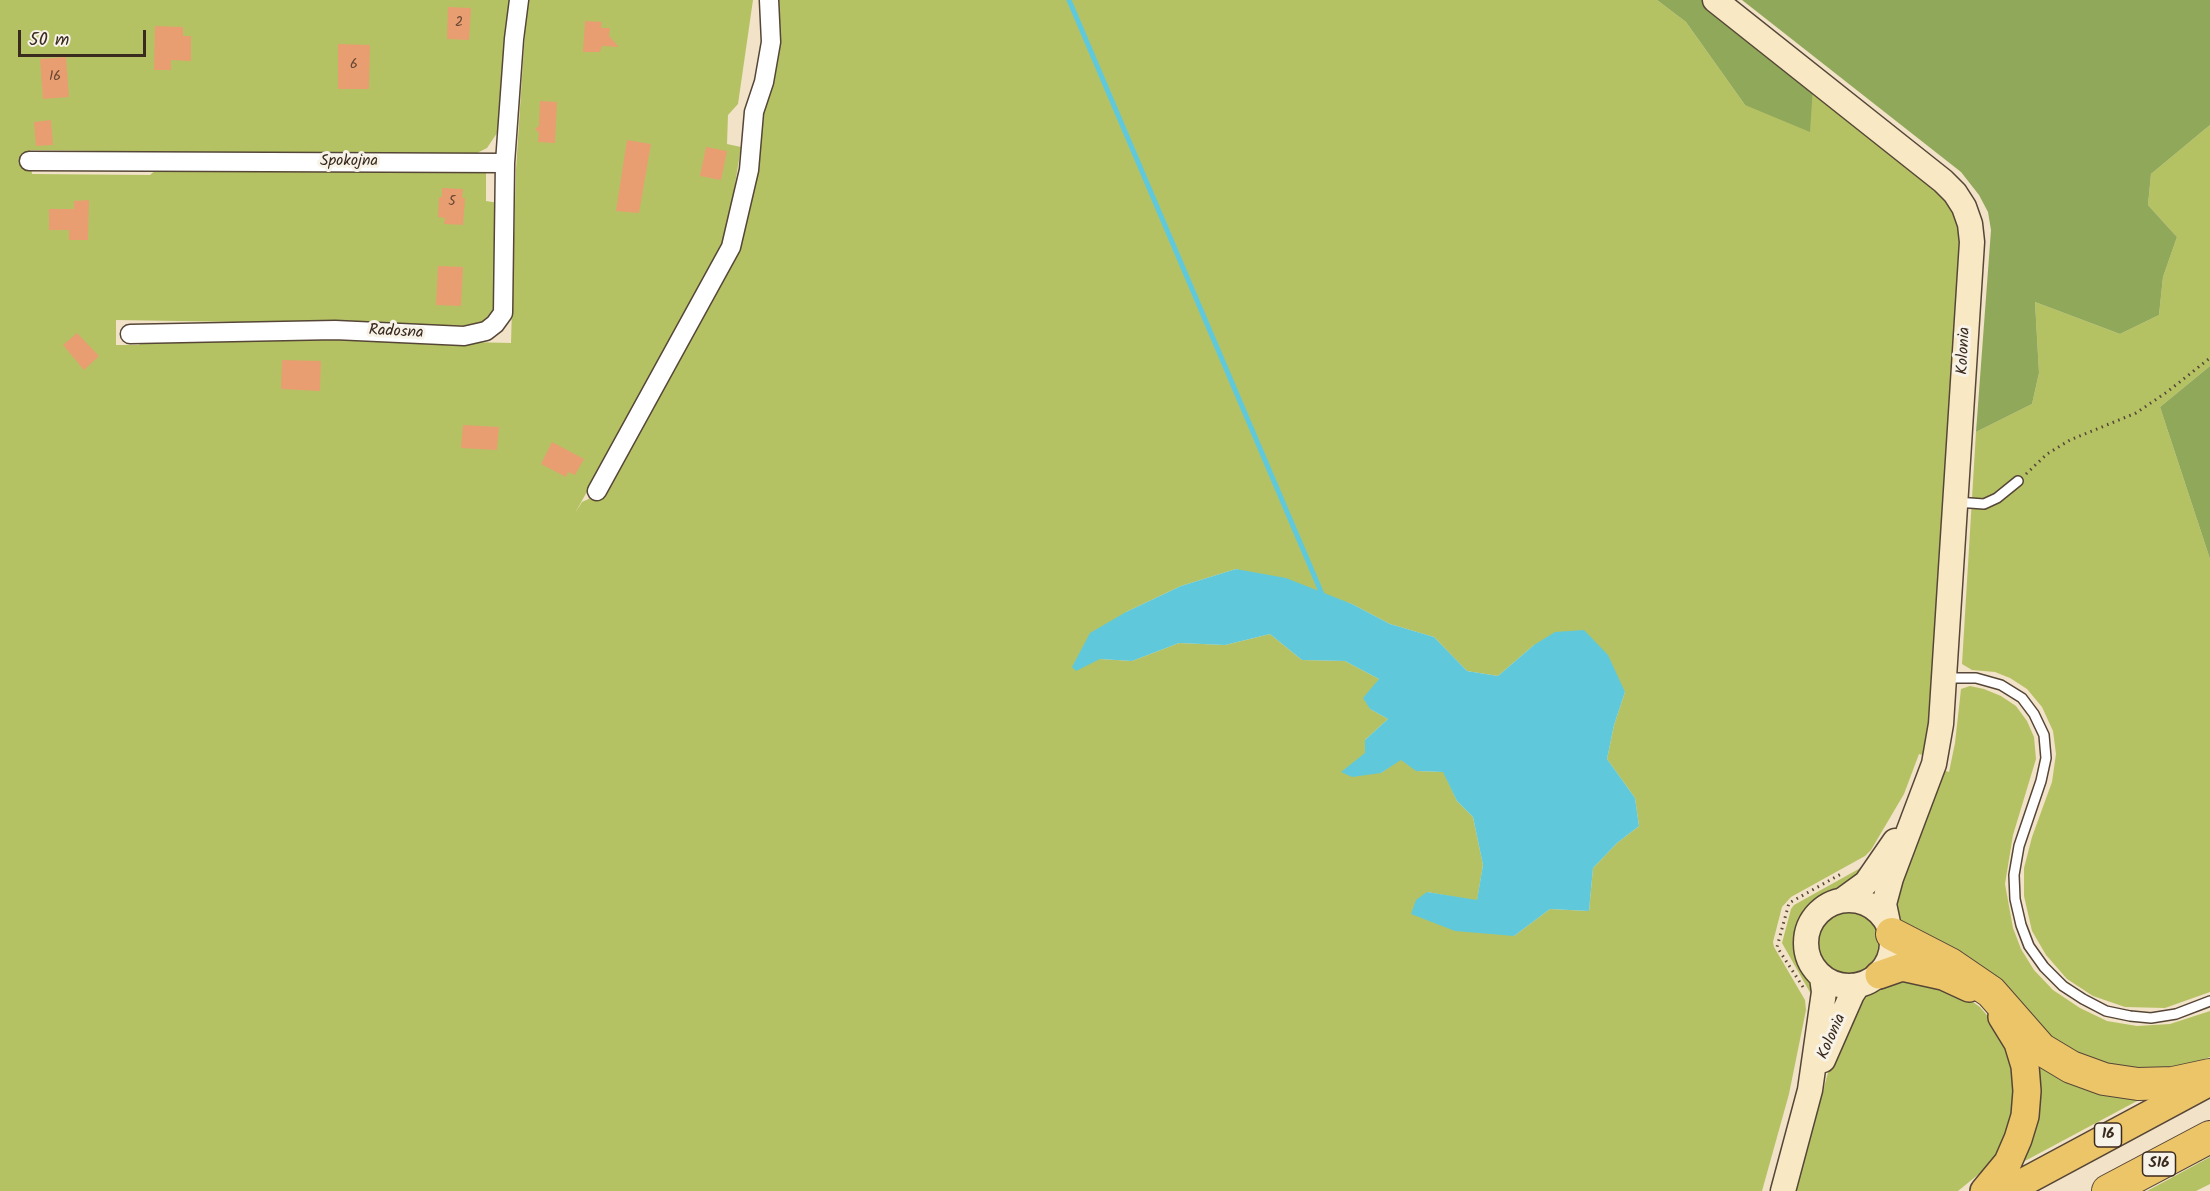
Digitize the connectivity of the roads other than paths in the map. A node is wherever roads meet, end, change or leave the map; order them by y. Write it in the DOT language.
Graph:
graph roads {
  1 [pos="519,0"];
  2 [pos="769,0"];
  3 [pos="1715,0"];
  4 [pos="29,161"];
  5 [pos="505,163"];
  6 [pos="130,334"];
  7 [pos="2018,481"];
  8 [pos="597,492"];
  9 [pos="1956,502"];
  10 [pos="1945,678"];
  11 [pos="1913,814"];
  12 [pos="1844,899"];
  13 [pos="1890,928"];
  14 [pos="1868,980"];
  15 [pos="1814,985"];
  16 [pos="2210,1001"];
  17 [pos="2210,1075"];
  18 [pos="2210,1082"];
  19 [pos="1810,1090"];
  20 [pos="2210,1137"];
  21 [pos="1784,1191"];
  22 [pos="1984,1191"];
  23 [pos="2007,1191"];
  24 [pos="2108,1191"];
  1 -- 5 [label="street"];
  2 -- 8 [label="street"];
  3 -- 9 [label="street, Kolonia"];
  4 -- 5 [label="street, Spokojna"];
  5 -- 6 [label="street, Radosna"];
  7 -- 9 [label="lane"];
  9 -- 10 [label="street, Kolonia"];
  10 -- 11 [label="street, Kolonia"];
  10 -- 16 [label="lane"];
  11 -- 12 [label="street, Kolonia"];
  11 -- 13 [label="street, Kolonia"];
  12 -- 13 [label="street"];
  12 -- 15 [label="street"];
  13 -- 14 [label="street"];
  13 -- 17 [label="highway"];
  14 -- 15 [label="street"];
  14 -- 19 [label="street, Kolonia"];
  14 -- 22 [label="main road"];
  15 -- 19 [label="street, Kolonia"];
  18 -- 23 [label="main road, 16"];
  19 -- 21 [label="street, Kolonia"];
  20 -- 24 [label="highway, S16"];
}
